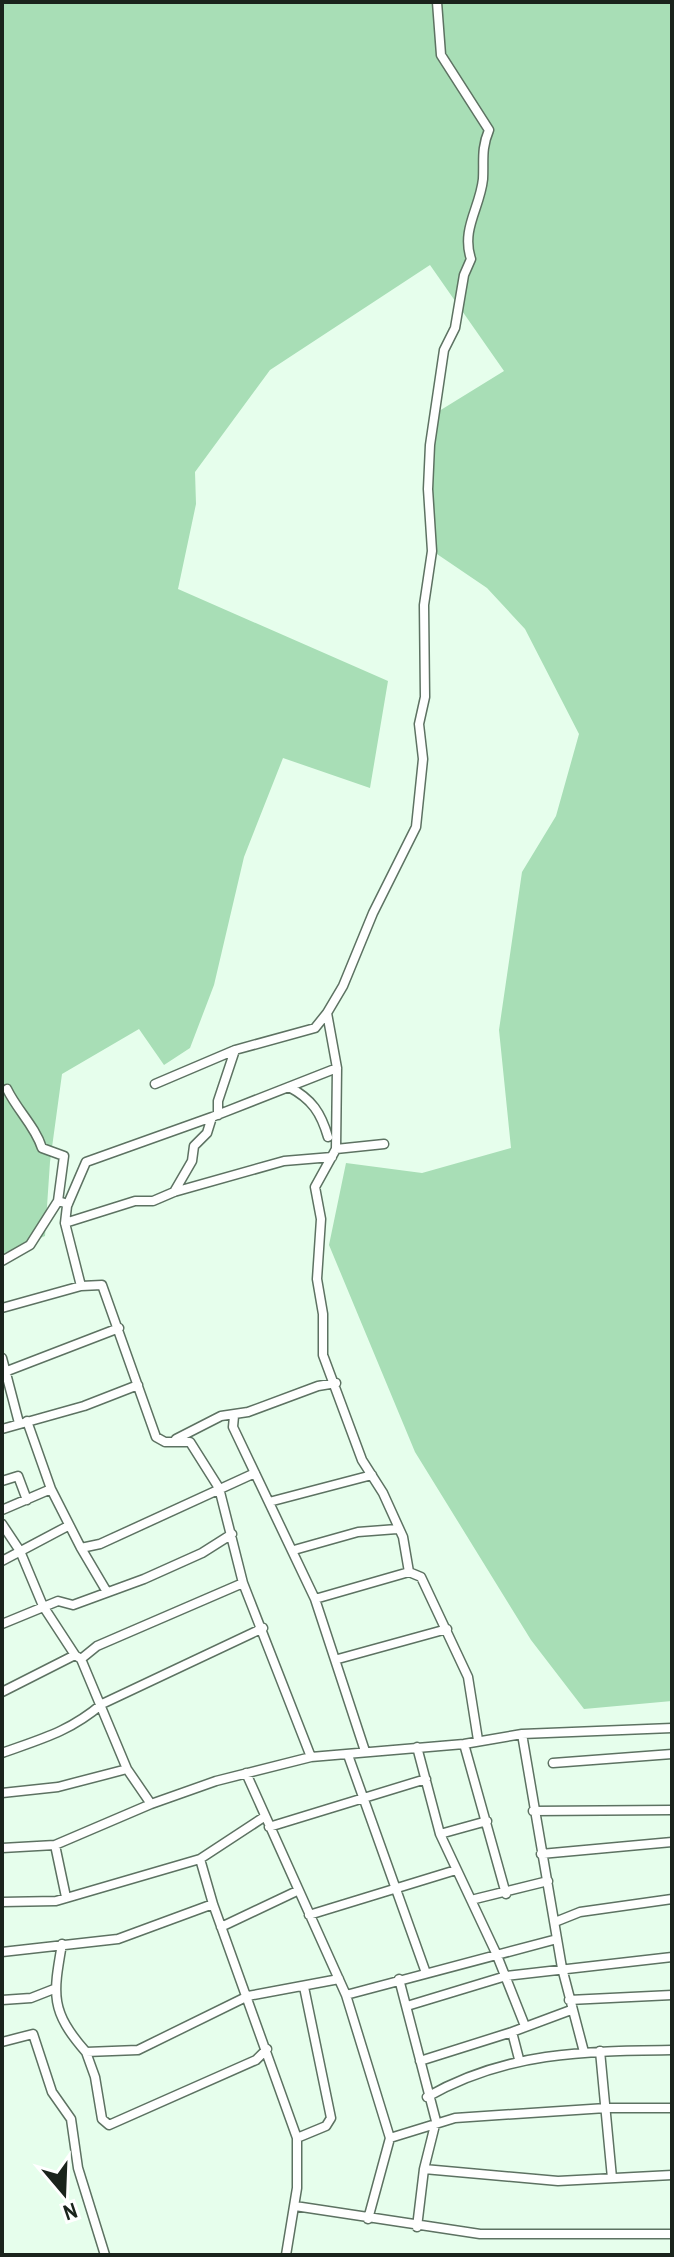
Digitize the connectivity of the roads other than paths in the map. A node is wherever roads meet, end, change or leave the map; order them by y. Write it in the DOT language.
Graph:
graph roads {
  1 [pos="437,2"];
  2 [pos="327,1013"];
  3 [pos="235,1050"];
  4 [pos="337,1068"];
  5 [pos="155,1084"];
  6 [pos="289,1087"];
  7 [pos="7,1089"];
  8 [pos="215,1116"];
  9 [pos="337,1124"];
  10 [pos="328,1137"];
  11 [pos="384,1144"];
  12 [pos="331,1154"];
  13 [pos="174,1192"];
  14 [pos="63,1203"];
  15 [pos="65,1223"];
  16 [pos="2,1261"];
  17 [pos="81,1286"];
  18 [pos="2,1308"];
  19 [pos="119,1328"];
  20 [pos="2,1358"];
  21 [pos="5,1372"];
  22 [pos="336,1383"];
  23 [pos="138,1385"];
  24 [pos="234,1416"];
  25 [pos="23,1422"];
  26 [pos="2,1429"];
  27 [pos="173,1441"];
  28 [pos="255,1473"];
  29 [pos="372,1475"];
  30 [pos="2,1481"];
  31 [pos="219,1488"];
  32 [pos="51,1489"];
  33 [pos="27,1500"];
  34 [pos="269,1502"];
  35 [pos="2,1510"];
  36 [pos="2,1524"];
  37 [pos="68,1526"];
  38 [pos="397,1529"];
  39 [pos="232,1534"];
  40 [pos="81,1548"];
  41 [pos="294,1550"];
  42 [pos="20,1551"];
  43 [pos="2,1561"];
  44 [pos="409,1572"];
  45 [pos="243,1583"];
  46 [pos="107,1592"];
  47 [pos="315,1599"];
  48 [pos="43,1606"];
  49 [pos="2,1624"];
  50 [pos="263,1628"];
  51 [pos="447,1629"];
  52 [pos="78,1657"];
  53 [pos="338,1659"];
  54 [pos="2,1692"];
  55 [pos="102,1704"];
  56 [pos="672,1728"];
  57 [pos="522,1734"];
  58 [pos="478,1740"];
  59 [pos="464,1744"];
  60 [pos="417,1747"];
  61 [pos="365,1751"];
  62 [pos="2,1753"];
  63 [pos="672,1754"];
  64 [pos="348,1755"];
  65 [pos="311,1757"];
  66 [pos="553,1763"];
  67 [pos="127,1769"];
  68 [pos="246,1773"];
  69 [pos="426,1779"];
  70 [pos="2,1793"];
  71 [pos="362,1799"];
  72 [pos="151,1804"];
  73 [pos="672,1810"];
  74 [pos="533,1811"];
  75 [pos="264,1817"];
  76 [pos="487,1821"];
  77 [pos="269,1827"];
  78 [pos="440,1834"];
  79 [pos="672,1842"];
  80 [pos="55,1845"];
  81 [pos="2,1848"];
  82 [pos="541,1854"];
  83 [pos="200,1859"];
  84 [pos="456,1870"];
  85 [pos="548,1881"];
  86 [pos="397,1888"];
  87 [pos="297,1891"];
  88 [pos="506,1894"];
  89 [pos="66,1897"];
  90 [pos="672,1899"];
  91 [pos="471,1900"];
  92 [pos="2,1902"];
  93 [pos="213,1904"];
  94 [pos="309,1915"];
  95 [pos="555,1922"];
  96 [pos="221,1927"];
  97 [pos="557,1939"];
  98 [pos="62,1944"];
  99 [pos="2,1952"];
  100 [pos="496,1953"];
  101 [pos="672,1957"];
  102 [pos="562,1968"];
  103 [pos="426,1973"];
  104 [pos="506,1976"];
  105 [pos="339,1979"];
  106 [pos="399,1979"];
  107 [pos="304,1987"];
  108 [pos="54,1989"];
  109 [pos="346,1995"];
  110 [pos="672,1995"];
  111 [pos="248,1996"];
  112 [pos="2,2000"];
  113 [pos="569,2000"];
  114 [pos="407,2006"];
  115 [pos="571,2010"];
  116 [pos="525,2026"];
  117 [pos="512,2032"];
  118 [pos="2,2042"];
  119 [pos="267,2049"];
  120 [pos="672,2050"];
  121 [pos="600,2051"];
  122 [pos="86,2052"];
  123 [pos="584,2052"];
  124 [pos="519,2059"];
  125 [pos="420,2061"];
  126 [pos="427,2097"];
  127 [pos="606,2108"];
  128 [pos="672,2108"];
  129 [pos="436,2121"];
  130 [pos="297,2138"];
  131 [pos="390,2138"];
  132 [pos="424,2169"];
  133 [pos="672,2175"];
  134 [pos="612,2178"];
  135 [pos="295,2206"];
  136 [pos="368,2219"];
  137 [pos="417,2227"];
  138 [pos="672,2234"];
  139 [pos="105,2255"];
  140 [pos="286,2255"];
  1 -- 2 [label="street"];
  2 -- 3 [label="street"];
  2 -- 4 [label="street"];
  3 -- 5 [label="street"];
  3 -- 8 [label="street"];
  4 -- 6 [label="street"];
  4 -- 9 [label="street"];
  6 -- 8 [label="street"];
  6 -- 10 [label="street"];
  7 -- 14 [label="street"];
  8 -- 13 [label="street"];
  8 -- 14 [label="street"];
  9 -- 10 [label="street"];
  9 -- 12 [label="street"];
  10 -- 12 [label="street"];
  11 -- 12 [label="street"];
  12 -- 13 [label="street"];
  12 -- 22 [label="street"];
  13 -- 15 [label="street"];
  14 -- 15 [label="street"];
  14 -- 16 [label="street"];
  15 -- 17 [label="street"];
  17 -- 18 [label="street"];
  17 -- 19 [label="street"];
  19 -- 21 [label="street"];
  19 -- 23 [label="street"];
  20 -- 21 [label="street"];
  21 -- 25 [label="street"];
  22 -- 24 [label="street"];
  22 -- 29 [label="street"];
  23 -- 25 [label="street"];
  23 -- 27 [label="street"];
  24 -- 27 [label="street"];
  24 -- 28 [label="street"];
  25 -- 26 [label="street"];
  25 -- 32 [label="street"];
  27 -- 31 [label="street"];
  28 -- 31 [label="street"];
  28 -- 34 [label="street"];
  29 -- 34 [label="street"];
  29 -- 38 [label="street"];
  30 -- 33 [label="street"];
  31 -- 39 [label="street"];
  31 -- 40 [label="street"];
  32 -- 33 [label="street"];
  32 -- 37 [label="street"];
  33 -- 35 [label="street"];
  34 -- 41 [label="street"];
  36 -- 42 [label="street"];
  37 -- 40 [label="street"];
  37 -- 42 [label="street"];
  38 -- 41 [label="street"];
  38 -- 44 [label="street"];
  39 -- 45 [label="street"];
  39 -- 46 [label="street"];
  40 -- 46 [label="street"];
  41 -- 47 [label="street"];
  42 -- 43 [label="street"];
  42 -- 48 [label="street"];
  44 -- 47 [label="street"];
  44 -- 51 [label="street"];
  45 -- 50 [label="street"];
  45 -- 52 [label="street"];
  46 -- 48 [label="street"];
  47 -- 53 [label="street"];
  48 -- 49 [label="street"];
  48 -- 52 [label="street"];
  50 -- 55 [label="street"];
  50 -- 65 [label="street"];
  51 -- 53 [label="street"];
  51 -- 58 [label="street"];
  52 -- 54 [label="street"];
  52 -- 55 [label="street"];
  53 -- 61 [label="street"];
  55 -- 62 [label="street"];
  55 -- 67 [label="street"];
  56 -- 57 [label="street"];
  57 -- 58 [label="street"];
  57 -- 74 [label="street"];
  58 -- 59 [label="street"];
  59 -- 60 [label="street"];
  59 -- 76 [label="street"];
  60 -- 61 [label="street"];
  60 -- 69 [label="street"];
  61 -- 64 [label="street"];
  63 -- 66 [label="street"];
  64 -- 65 [label="street"];
  64 -- 71 [label="street"];
  65 -- 68 [label="street"];
  67 -- 70 [label="street"];
  67 -- 72 [label="street"];
  68 -- 72 [label="street"];
  68 -- 75 [label="street"];
  69 -- 71 [label="street"];
  69 -- 78 [label="street"];
  71 -- 77 [label="street"];
  71 -- 86 [label="street"];
  72 -- 80 [label="street"];
  73 -- 74 [label="street"];
  74 -- 82 [label="street"];
  75 -- 77 [label="street"];
  75 -- 83 [label="street"];
  76 -- 78 [label="street"];
  76 -- 88 [label="street"];
  77 -- 87 [label="street"];
  78 -- 84 [label="street"];
  79 -- 82 [label="street"];
  80 -- 81 [label="street"];
  80 -- 89 [label="street"];
  82 -- 85 [label="street"];
  83 -- 89 [label="street"];
  83 -- 93 [label="street"];
  84 -- 86 [label="street"];
  84 -- 91 [label="street"];
  85 -- 88 [label="street"];
  85 -- 95 [label="street"];
  86 -- 94 [label="street"];
  86 -- 103 [label="street"];
  87 -- 94 [label="street"];
  87 -- 96 [label="street"];
  88 -- 91 [label="street"];
  89 -- 92 [label="street"];
  90 -- 95 [label="street"];
  91 -- 100 [label="street"];
  93 -- 96 [label="street"];
  93 -- 98 [label="street"];
  94 -- 105 [label="street"];
  95 -- 97 [label="street"];
  96 -- 111 [label="street"];
  97 -- 100 [label="street"];
  97 -- 102 [label="street"];
  98 -- 99 [label="street"];
  98 -- 108 [label="street"];
  100 -- 103 [label="street"];
  100 -- 104 [label="street"];
  101 -- 102 [label="street"];
  102 -- 104 [label="street"];
  102 -- 113 [label="street"];
  103 -- 106 [label="street"];
  104 -- 114 [label="street"];
  104 -- 116 [label="street"];
  105 -- 107 [label="street"];
  105 -- 109 [label="street"];
  106 -- 109 [label="street"];
  106 -- 114 [label="street"];
  107 -- 111 [label="street"];
  107 -- 130 [label="street"];
  108 -- 112 [label="street"];
  108 -- 122 [label="street"];
  109 -- 131 [label="street"];
  110 -- 113 [label="street"];
  111 -- 119 [label="street"];
  111 -- 122 [label="street"];
  113 -- 115 [label="street"];
  114 -- 125 [label="street"];
  115 -- 116 [label="street"];
  115 -- 123 [label="street"];
  116 -- 117 [label="street"];
  117 -- 124 [label="street"];
  117 -- 125 [label="street"];
  118 -- 139 [label="street"];
  119 -- 122 [label="street"];
  119 -- 130 [label="street"];
  120 -- 121 [label="street"];
  121 -- 123 [label="street"];
  121 -- 127 [label="street"];
  123 -- 124 [label="street"];
  124 -- 126 [label="street"];
  125 -- 126 [label="street"];
  126 -- 129 [label="street"];
  127 -- 128 [label="street"];
  127 -- 129 [label="street"];
  127 -- 134 [label="street"];
  129 -- 131 [label="street"];
  129 -- 132 [label="street"];
  130 -- 135 [label="street"];
  131 -- 136 [label="street"];
  132 -- 134 [label="street"];
  132 -- 137 [label="street"];
  133 -- 134 [label="street"];
  135 -- 136 [label="street"];
  135 -- 140 [label="street"];
  136 -- 137 [label="street"];
  137 -- 138 [label="street"];
}
